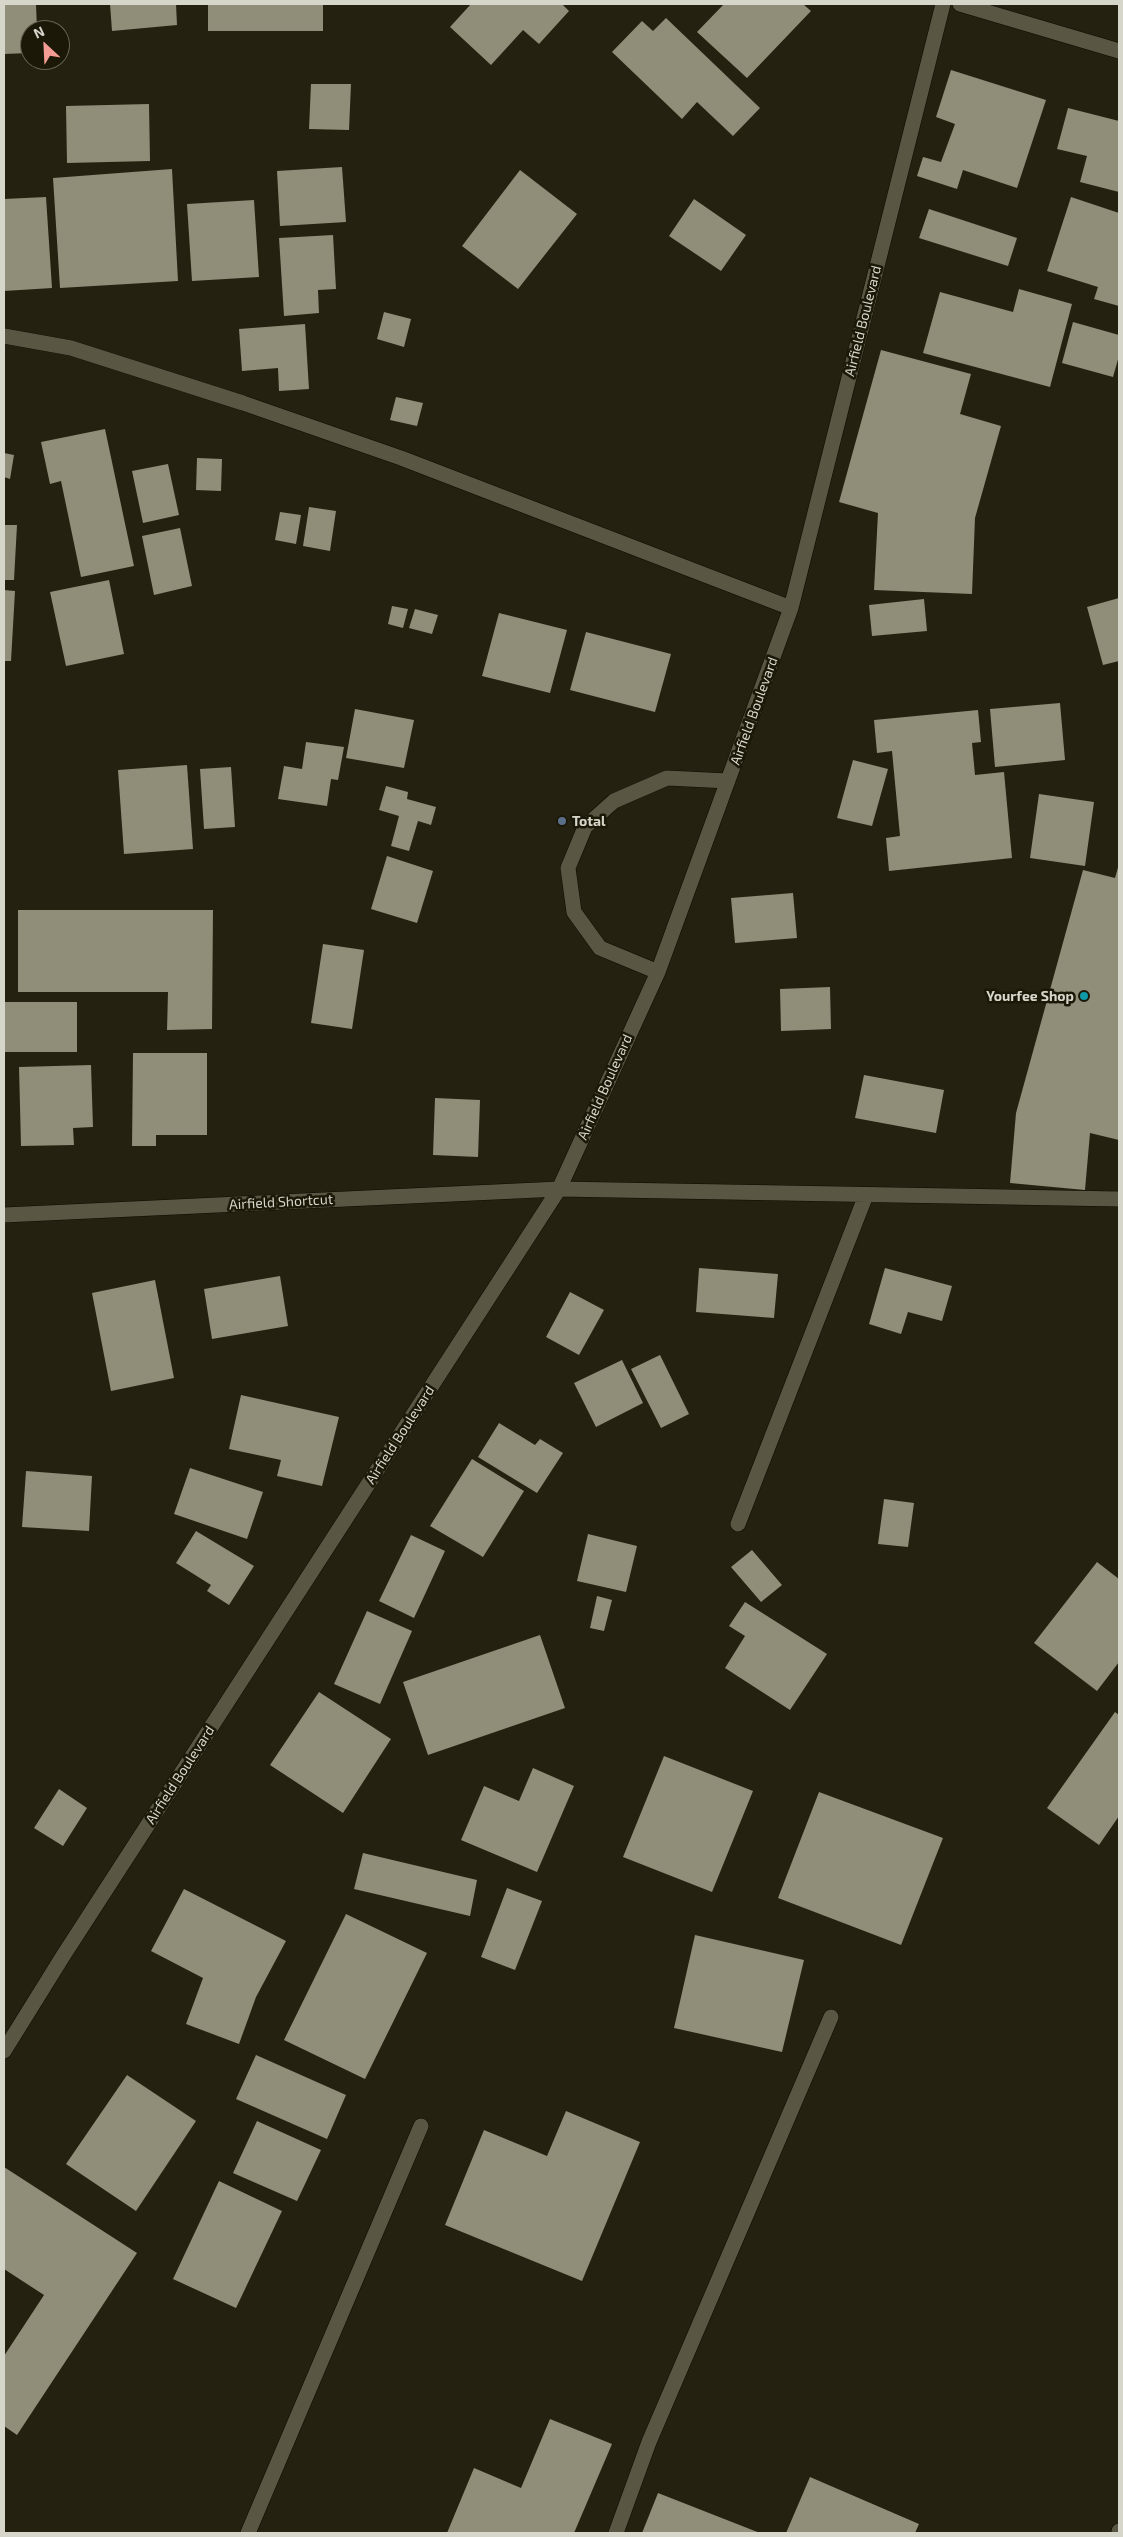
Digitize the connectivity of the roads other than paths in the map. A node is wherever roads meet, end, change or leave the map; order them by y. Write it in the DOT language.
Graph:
graph roads {
  1 [pos="943,4"];
  2 [pos="960,4"];
  3 [pos="1119,51"];
  4 [pos="4,336"];
  5 [pos="791,608"];
  6 [pos="728,781"];
  7 [pos="658,972"];
  8 [pos="559,1190"];
  9 [pos="866,1195"];
  10 [pos="1119,1199"];
  11 [pos="4,1215"];
  12 [pos="738,1524"];
  13 [pos="831,2017"];
  14 [pos="4,2051"];
  15 [pos="421,2126"];
  16 [pos="248,2533"];
  17 [pos="616,2533"];
  1 -- 5 [label="street, Airfield Boulevard"];
  2 -- 3 [label="street"];
  4 -- 5 [label="street"];
  5 -- 6 [label="street, Airfield Boulevard"];
  6 -- 7 [label="street, Airfield Boulevard"];
  6 -- 7 [label="street"];
  7 -- 8 [label="street, Airfield Boulevard"];
  8 -- 9 [label="street, Airfield Shortcut"];
  8 -- 11 [label="street, Airfield Shortcut"];
  8 -- 14 [label="street, Airfield Boulevard"];
  9 -- 10 [label="street, Airfield Shortcut"];
  9 -- 12 [label="street"];
  13 -- 17 [label="street"];
  15 -- 16 [label="street"];
}
